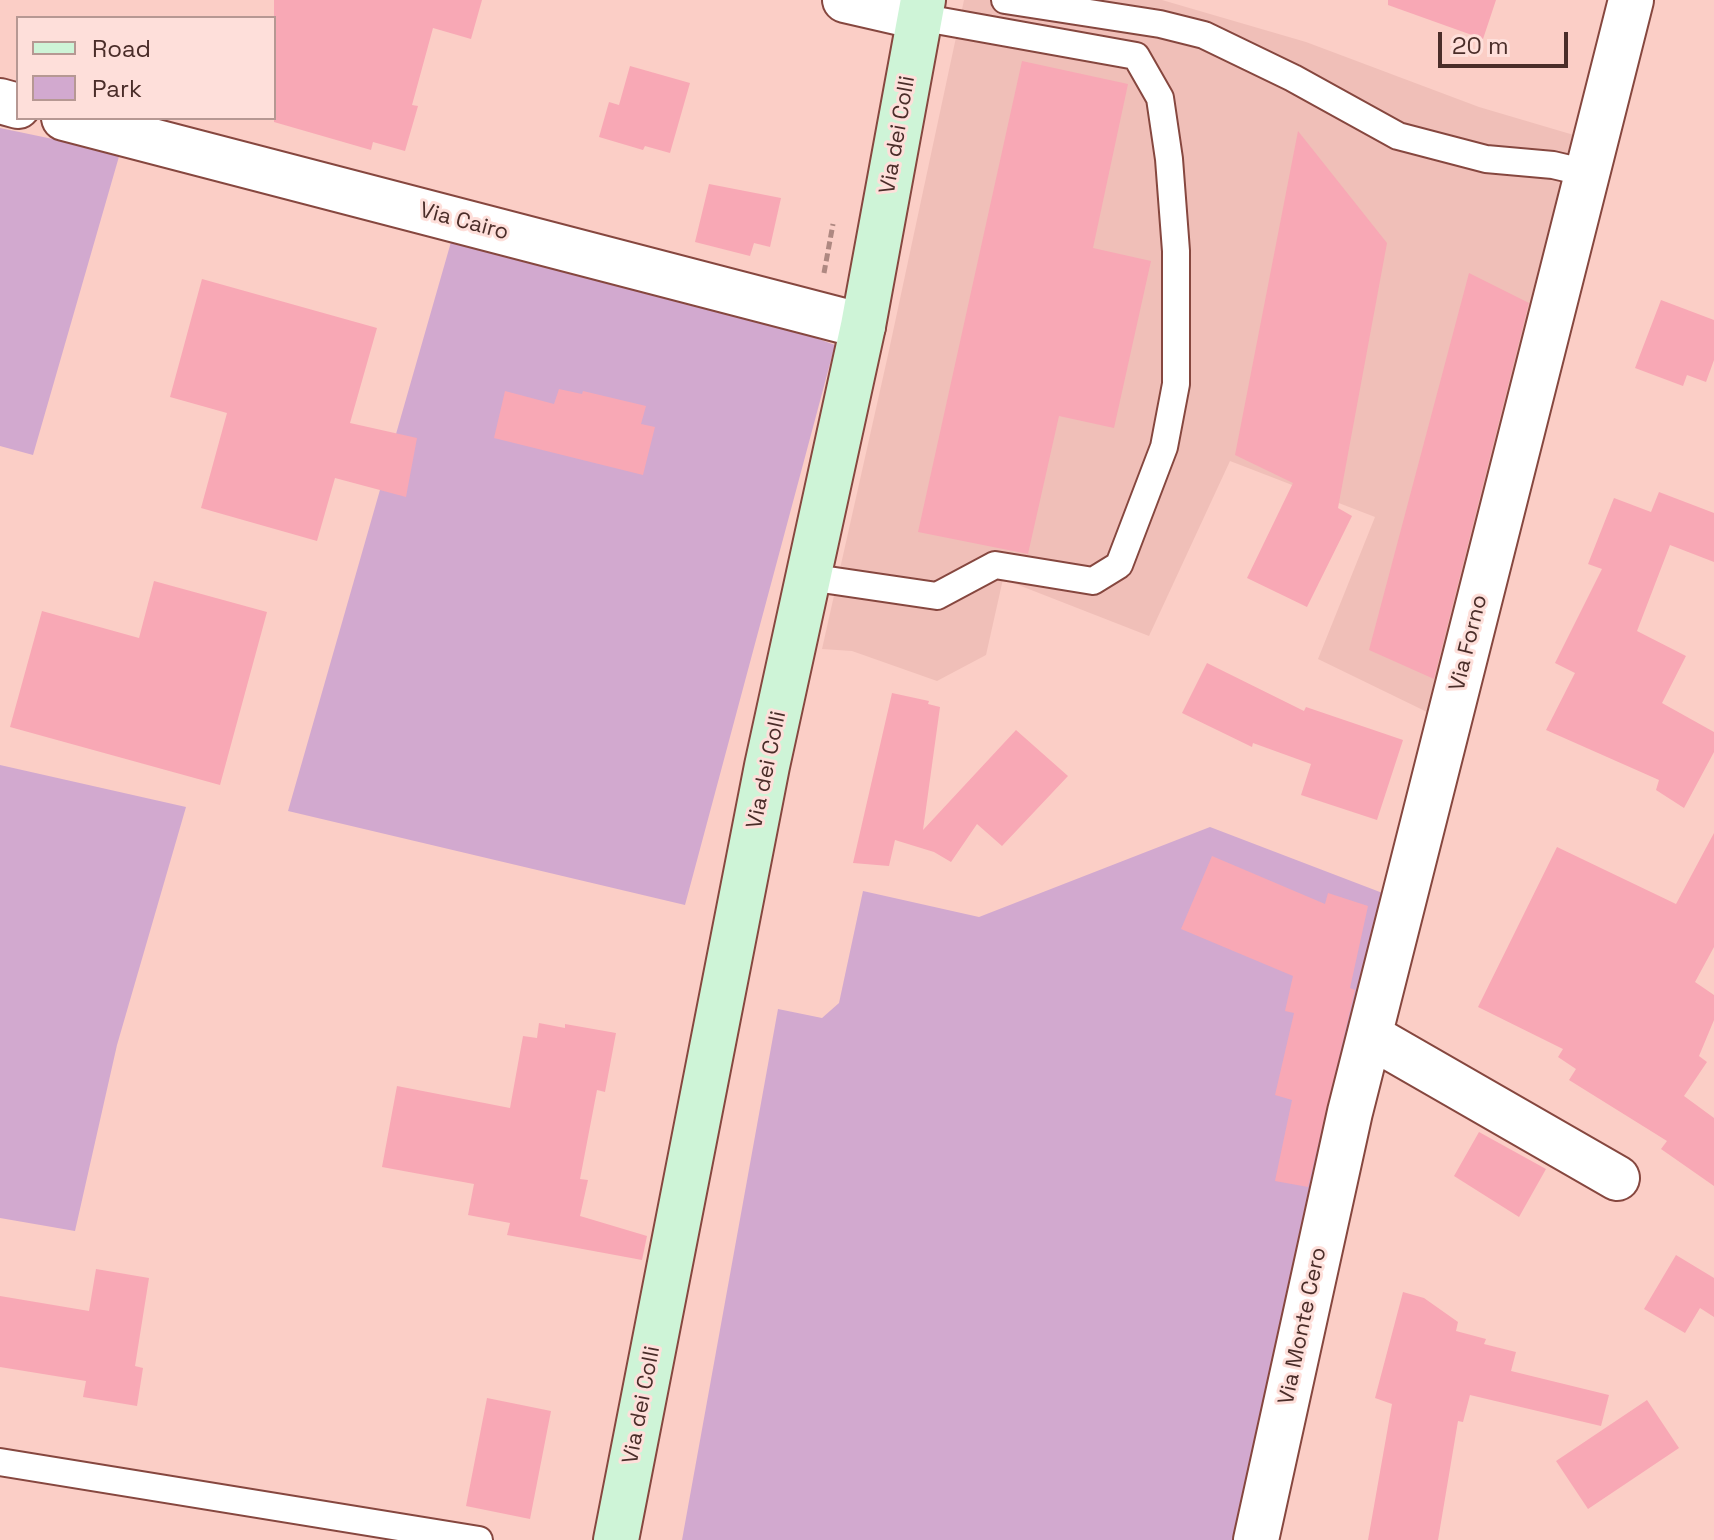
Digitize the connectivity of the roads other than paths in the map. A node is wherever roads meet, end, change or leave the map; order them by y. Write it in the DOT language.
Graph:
graph roads {
  1 [pos="845,0"];
  2 [pos="1005,0"];
  3 [pos="1631,0"];
  4 [pos="921,8"];
  5 [pos="72,120"];
  6 [pos="1587,173"];
  7 [pos="863,326"];
  8 [pos="808,577"];
  9 [pos="1370,1036"];
  10 [pos="1350,1112"];
  11 [pos="1617,1178"];
  12 [pos="0,1462"];
  13 [pos="479,1540"];
  14 [pos="616,1540"];
  15 [pos="1256,1540"];
  1 -- 4 [label="street"];
  2 -- 6 [label="lane"];
  3 -- 6 [label="street, Via Forno"];
  4 -- 7 [label="main road, Via dei Colli"];
  4 -- 8 [label="lane"];
  5 -- 7 [label="street, Via Cairo"];
  6 -- 9 [label="street, Via Forno"];
  7 -- 8 [label="main road, Via dei Colli"];
  8 -- 14 [label="main road, Via dei Colli"];
  9 -- 10 [label="street, Via Forno"];
  9 -- 11 [label="street"];
  10 -- 15 [label="street, Via Monte Cero"];
  12 -- 13 [label="lane"];
}
